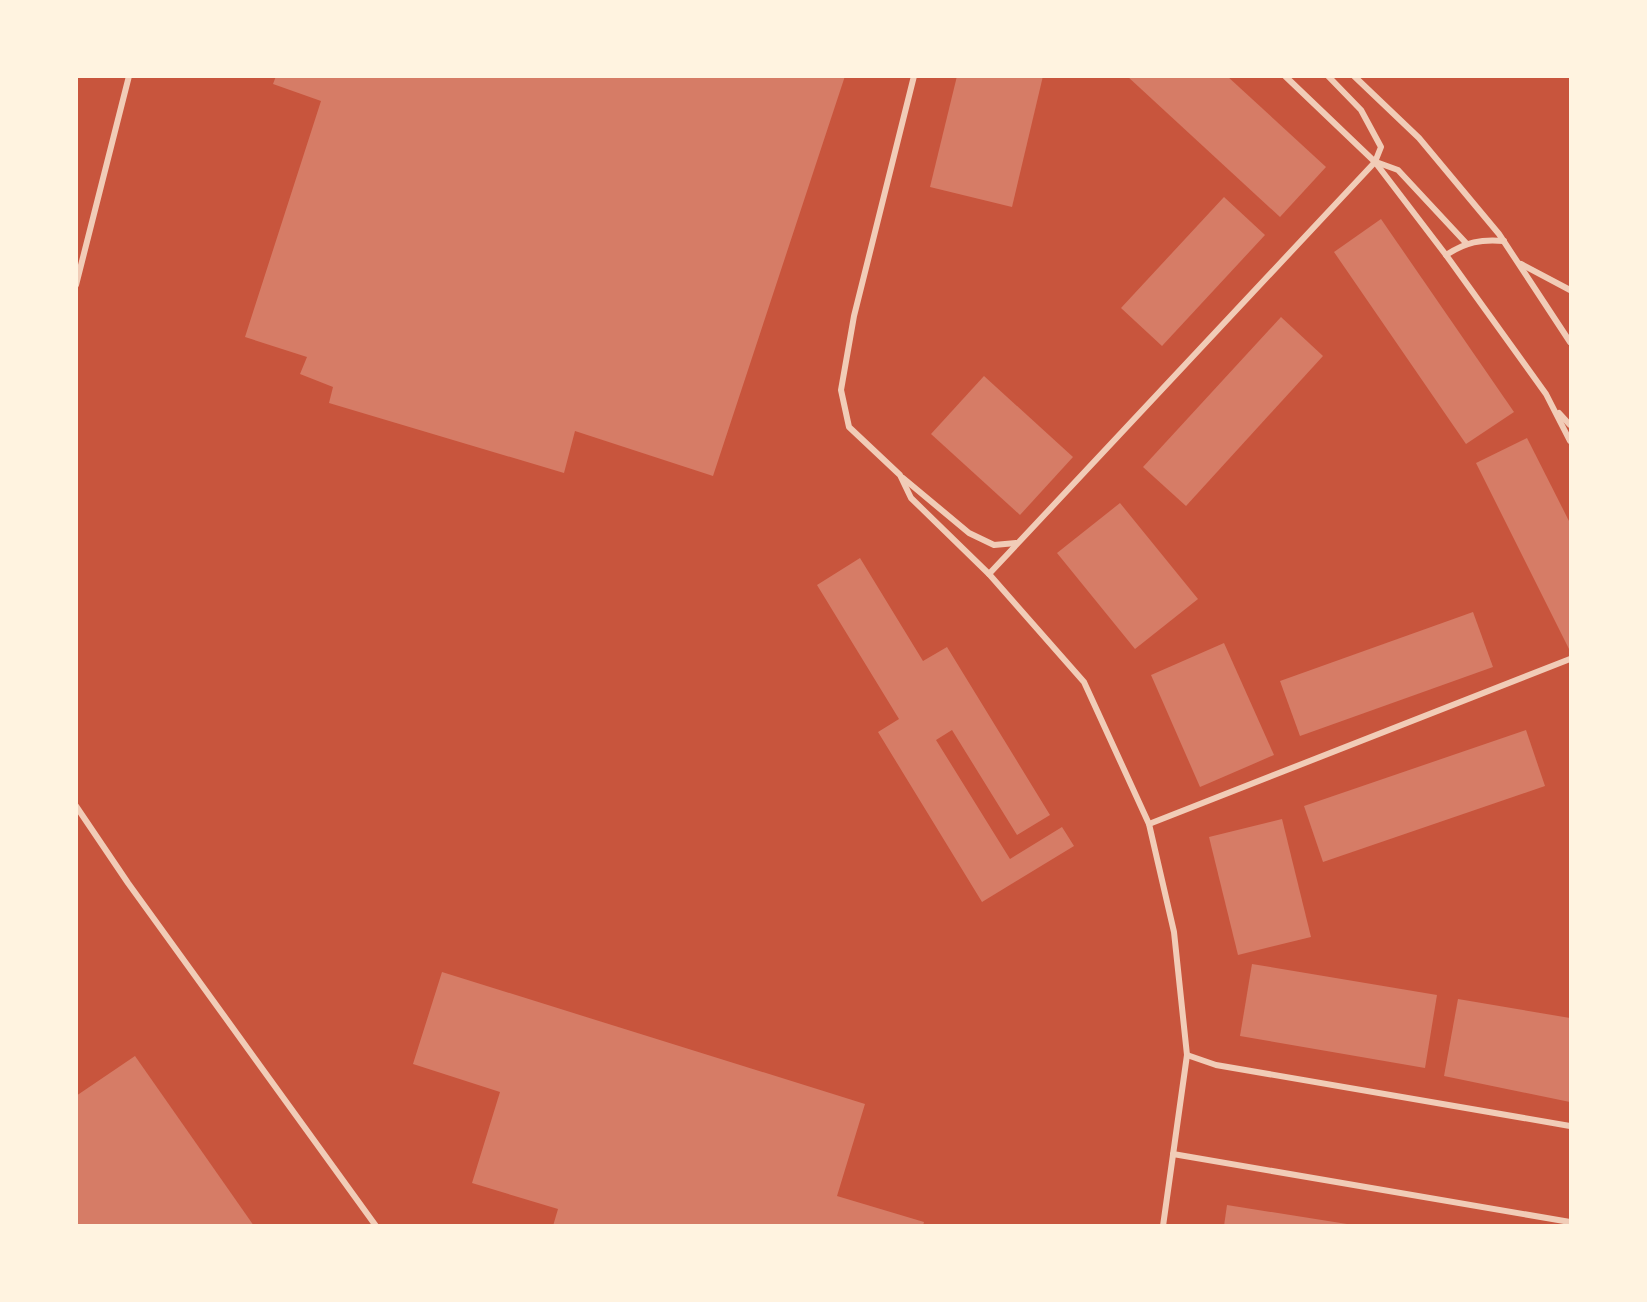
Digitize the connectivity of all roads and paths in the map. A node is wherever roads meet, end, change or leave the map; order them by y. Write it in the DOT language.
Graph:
graph roads {
  1 [pos="129,76"];
  2 [pos="914,76"];
  3 [pos="1285,76"];
  4 [pos="1328,76"];
  5 [pos="1354,76"];
  6 [pos="1375,162"];
  7 [pos="1504,242"];
  8 [pos="1466,243"];
  9 [pos="1446,255"];
  10 [pos="1519,263"];
  11 [pos="76,285"];
  12 [pos="1570,290"];
  13 [pos="1570,342"];
  14 [pos="1554,409"];
  15 [pos="1570,424"];
  16 [pos="1570,441"];
  17 [pos="900,475"];
  18 [pos="1017,543"];
  19 [pos="989,574"];
  20 [pos="1570,659"];
  21 [pos="76,806"];
  22 [pos="1149,824"];
  23 [pos="1187,1055"];
  24 [pos="1570,1126"];
  25 [pos="1173,1154"];
  26 [pos="1570,1222"];
  27 [pos="376,1226"];
  28 [pos="1163,1226"];
  1 -- 11 [label="street"];
  2 -- 17 [label="street"];
  3 -- 6 [label="street"];
  4 -- 6 [label="street"];
  5 -- 7 [label="street"];
  6 -- 8 [label="street"];
  6 -- 9 [label="street"];
  6 -- 18 [label="street"];
  7 -- 8 [label="street"];
  7 -- 10 [label="street"];
  8 -- 9 [label="street"];
  9 -- 14 [label="street"];
  10 -- 12 [label="street"];
  10 -- 13 [label="street"];
  14 -- 15 [label="street"];
  14 -- 16 [label="street"];
  17 -- 18 [label="street"];
  17 -- 19 [label="street"];
  18 -- 19 [label="street"];
  19 -- 22 [label="street"];
  20 -- 22 [label="street"];
  21 -- 27 [label="street"];
  22 -- 23 [label="street"];
  23 -- 24 [label="street"];
  23 -- 25 [label="street"];
  25 -- 26 [label="street"];
  25 -- 28 [label="street"];
}
